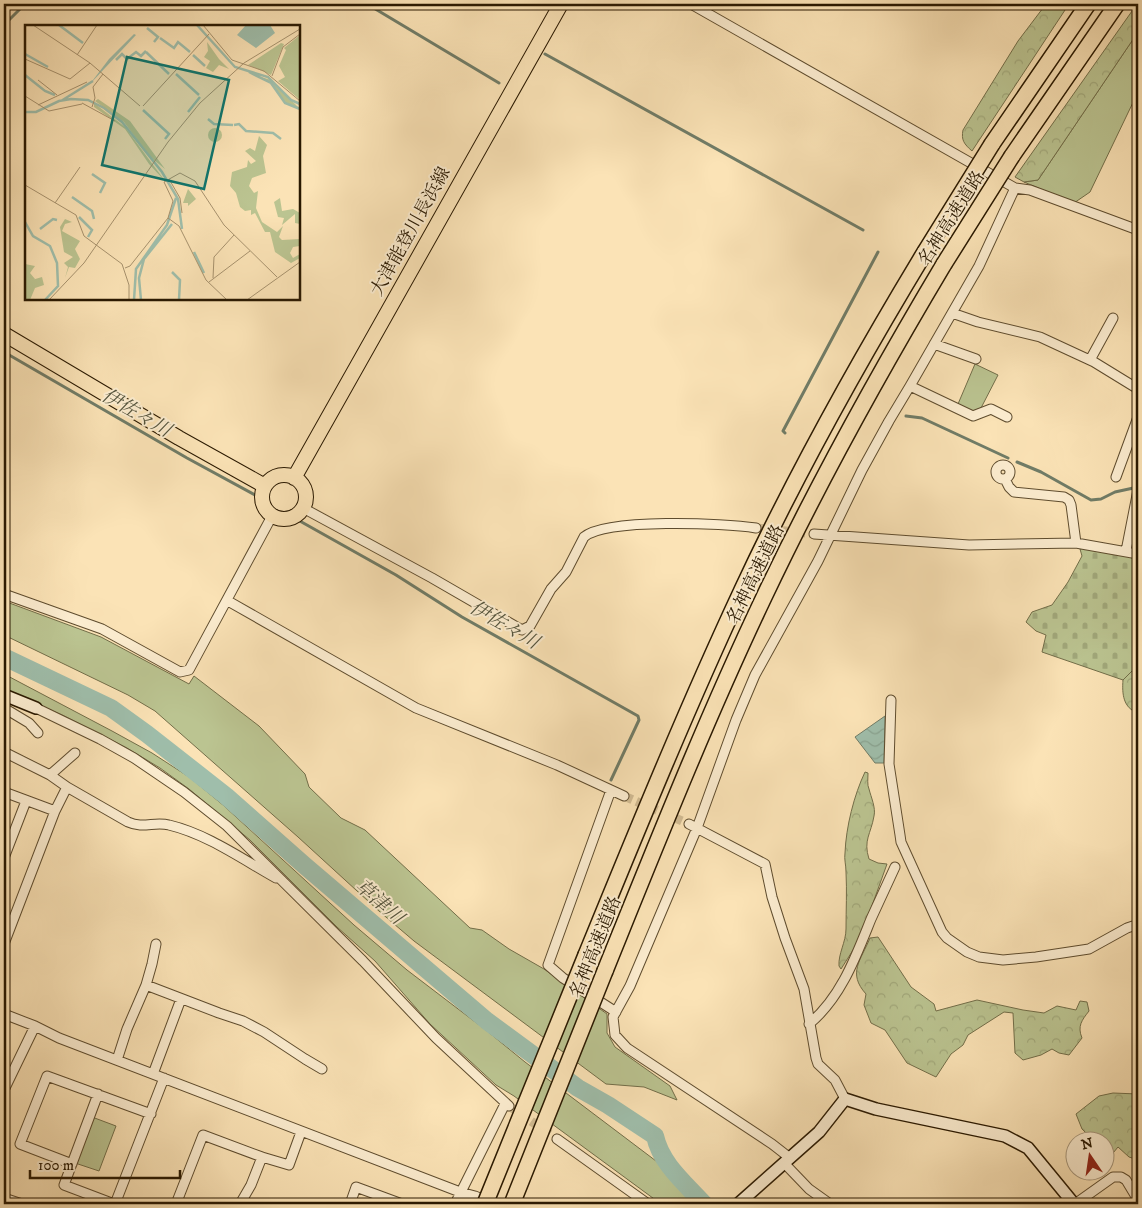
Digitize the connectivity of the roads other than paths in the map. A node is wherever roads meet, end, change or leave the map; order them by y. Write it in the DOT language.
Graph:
graph roads {
  1 [pos="561,4"];
  2 [pos="691,4"];
  3 [pos="1088,4"];
  4 [pos="1117,4"];
  5 [pos="1015,188"];
  6 [pos="1138,230"];
  7 [pos="952,313"];
  8 [pos="1113,318"];
  9 [pos="4,334"];
  10 [pos="934,344"];
  11 [pos="976,359"];
  12 [pos="1090,360"];
  13 [pos="910,386"];
  14 [pos="1138,389"];
  15 [pos="1007,417"];
  16 [pos="1138,417"];
  17 [pos="1116,477"];
  18 [pos="294,478"];
  19 [pos="1005,478"];
  20 [pos="265,486"];
  21 [pos="1138,490"];
  22 [pos="303,508"];
  23 [pos="272,516"];
  24 [pos="756,528"];
  25 [pos="814,534"];
  26 [pos="832,534"];
  27 [pos="1076,543"];
  28 [pos="1126,551"];
  29 [pos="1138,554"];
  30 [pos="4,594"];
  31 [pos="228,601"];
  32 [pos="4,695"];
  33 [pos="891,700"];
  34 [pos="4,708"];
  35 [pos="36,708"];
  36 [pos="38,733"];
  37 [pos="4,752"];
  38 [pos="75,753"];
  39 [pos="50,775"];
  40 [pos="67,787"];
  41 [pos="612,790"];
  42 [pos="4,792"];
  43 [pos="624,796"];
  44 [pos="26,800"];
  45 [pos="55,811"];
  46 [pos="693,826"];
  47 [pos="4,858"];
  48 [pos="895,867"];
  49 [pos="285,884"];
  50 [pos="1138,928"];
  51 [pos="4,944"];
  52 [pos="156,944"];
  53 [pos="146,985"];
  54 [pos="181,998"];
  55 [pos="616,1012"];
  56 [pos="4,1014"];
  57 [pos="809,1024"];
  58 [pos="35,1026"];
  59 [pos="117,1060"];
  60 [pos="322,1068"];
  61 [pos="154,1074"];
  62 [pos="164,1078"];
  63 [pos="4,1090"];
  64 [pos="98,1094"];
  65 [pos="845,1099"];
  66 [pos="151,1114"];
  67 [pos="301,1132"];
  68 [pos="557,1139"];
  69 [pos="262,1157"];
  70 [pos="785,1163"];
  71 [pos="72,1164"];
  72 [pos="460,1192"];
  73 [pos="4,1198"];
  74 [pos="742,1200"];
  75 [pos="1138,1200"];
  76 [pos="22,1204"];
  77 [pos="115,1204"];
  78 [pos="176,1204"];
  79 [pos="240,1204"];
  80 [pos="350,1204"];
  81 [pos="402,1204"];
  82 [pos="455,1204"];
  83 [pos="485,1204"];
  84 [pos="494,1204"];
  85 [pos="512,1204"];
  86 [pos="648,1204"];
  87 [pos="756,1204"];
  88 [pos="830,1204"];
  89 [pos="1075,1204"];
  1 -- 18 [label="main road, 大津能登川長浜線"];
  2 -- 5 [label="street"];
  3 -- 83 [label="highway, 名神高速道路, bridge"];
  4 -- 85 [label="highway, 名神高速道路, bridge"];
  5 -- 6 [label="street"];
  5 -- 7 [label="street"];
  7 -- 10 [label="street"];
  7 -- 12 [label="street"];
  8 -- 12 [label="street"];
  9 -- 20 [label="main road"];
  10 -- 11 [label="street"];
  10 -- 13 [label="street"];
  12 -- 14 [label="street"];
  13 -- 15 [label="street"];
  13 -- 26 [label="street"];
  16 -- 17 [label="street"];
  18 -- 20 [label="main road"];
  18 -- 22 [label="main road"];
  19 -- 27 [label="street"];
  20 -- 23 [label="main road"];
  21 -- 28 [label="street"];
  22 -- 23 [label="main road"];
  22 -- 24 [label="street"];
  23 -- 31 [label="street"];
  25 -- 26 [label="street"];
  26 -- 27 [label="street"];
  26 -- 46 [label="street"];
  27 -- 28 [label="street"];
  28 -- 29 [label="street"];
  30 -- 31 [label="street"];
  31 -- 41 [label="street"];
  32 -- 35 [label="street"];
  33 -- 50 [label="street"];
  34 -- 36 [label="street"];
  35 -- 49 [label="street"];
  37 -- 39 [label="street"];
  38 -- 39 [label="street"];
  39 -- 40 [label="street"];
  40 -- 45 [label="street"];
  40 -- 49 [label="street"];
  41 -- 43 [label="street"];
  41 -- 55 [label="street"];
  42 -- 44 [label="street"];
  44 -- 45 [label="street"];
  44 -- 47 [label="street"];
  45 -- 51 [label="street"];
  46 -- 55 [label="street"];
  46 -- 57 [label="street"];
  48 -- 57 [label="street"];
  49 -- 72 [label="street"];
  52 -- 53 [label="street"];
  53 -- 54 [label="street"];
  53 -- 59 [label="street"];
  54 -- 60 [label="street"];
  54 -- 61 [label="street"];
  55 -- 70 [label="street"];
  56 -- 58 [label="street"];
  57 -- 65 [label="street"];
  58 -- 59 [label="street"];
  58 -- 63 [label="street"];
  59 -- 61 [label="street"];
  61 -- 62 [label="street"];
  62 -- 66 [label="street"];
  62 -- 67 [label="street"];
  64 -- 66 [label="street"];
  64 -- 71 [label="street"];
  64 -- 71 [label="street"];
  65 -- 70 [label="street"];
  65 -- 89 [label="street"];
  66 -- 77 [label="street"];
  67 -- 69 [label="street"];
  67 -- 72 [label="street"];
  68 -- 86 [label="street"];
  69 -- 78 [label="street"];
  69 -- 79 [label="street"];
  70 -- 74 [label="street"];
  70 -- 88 [label="street"];
  71 -- 77 [label="street"];
  72 -- 82 [label="street"];
  72 -- 84 [label="street"];
  73 -- 76 [label="street"];
  74 -- 87 [label="street"];
  75 -- 89 [label="street"];
  80 -- 81 [label="street"];
}
